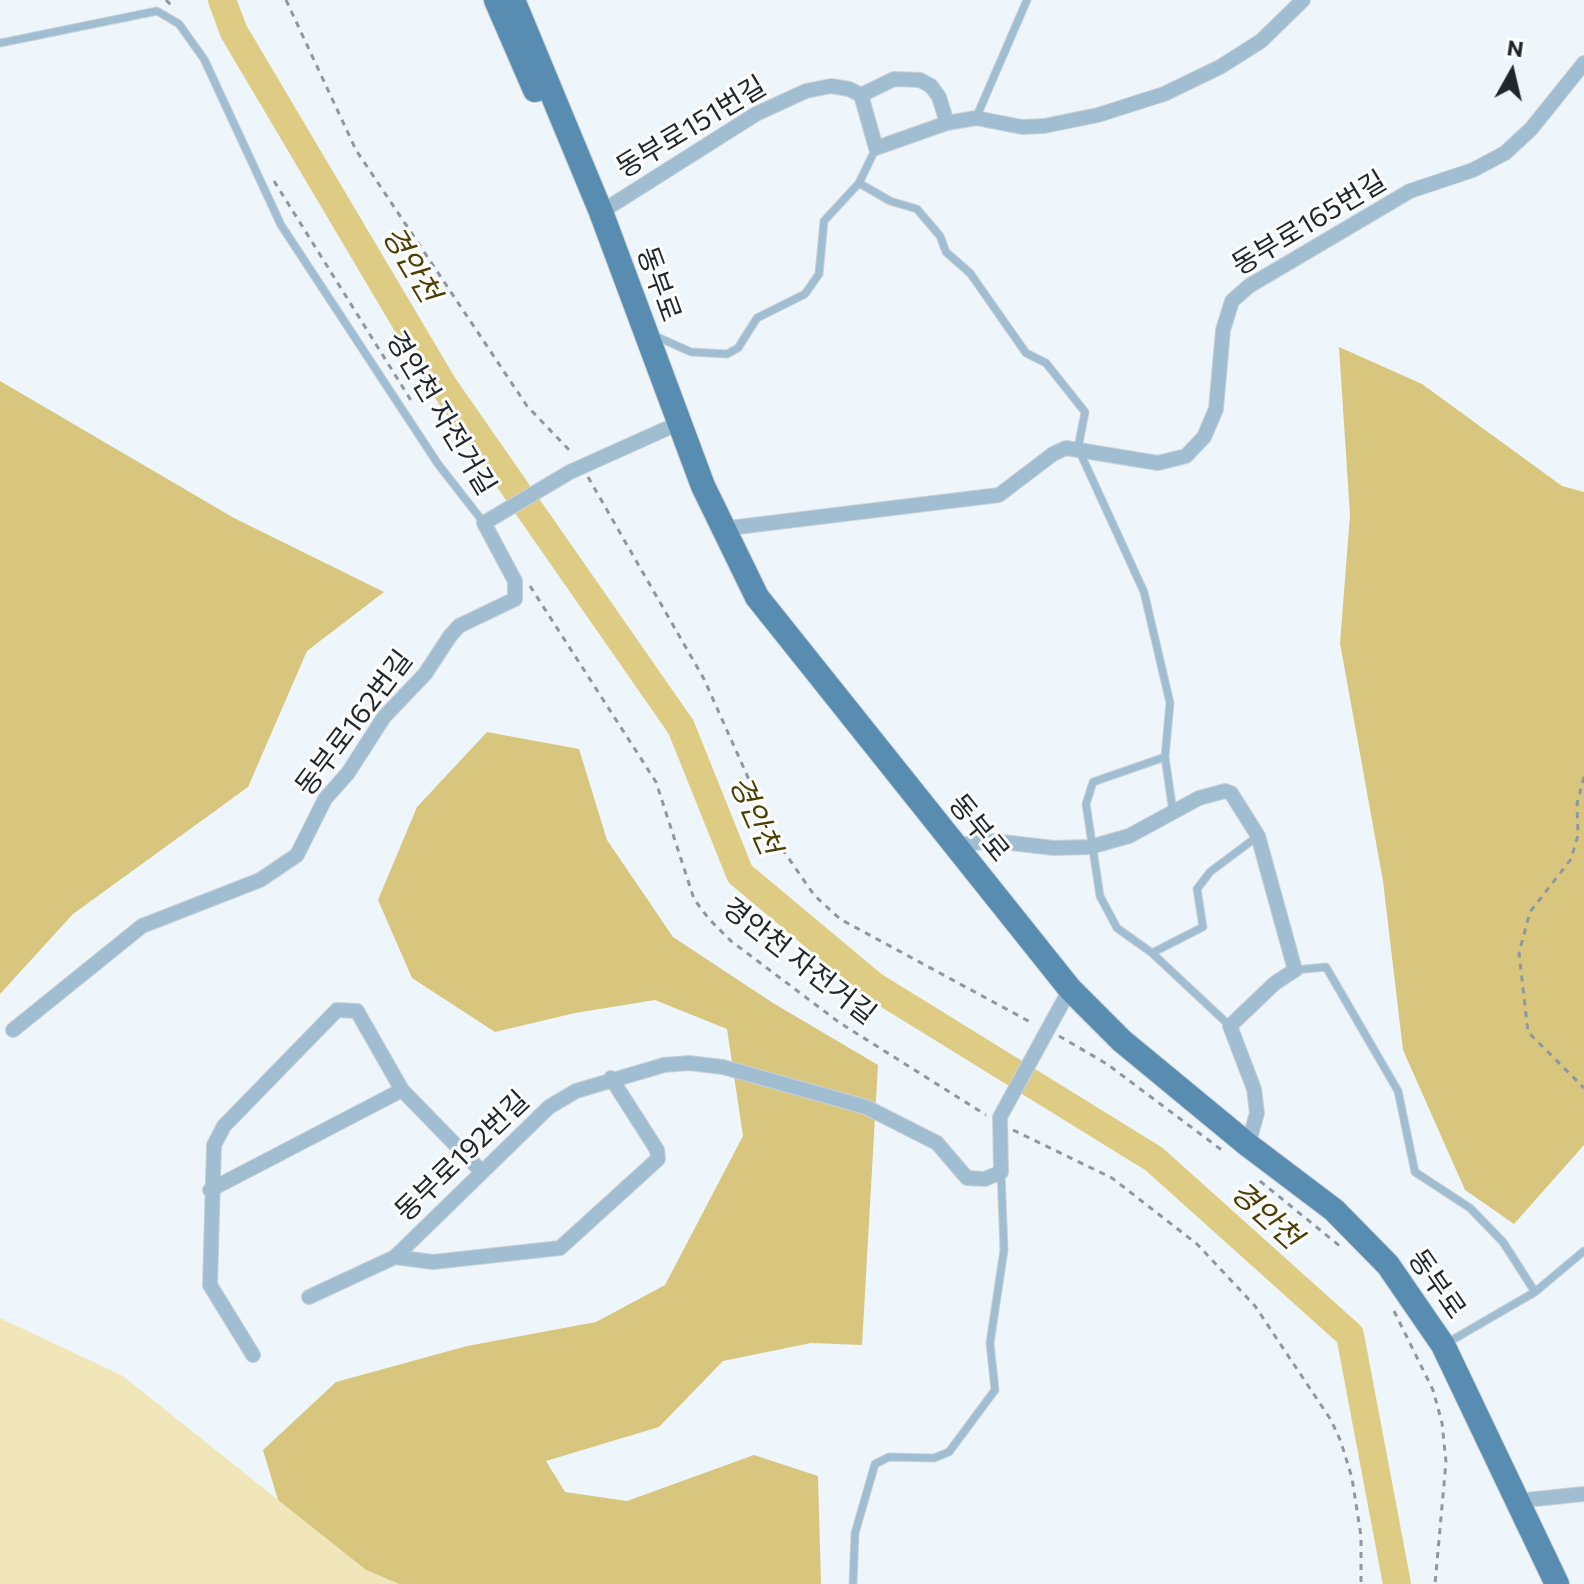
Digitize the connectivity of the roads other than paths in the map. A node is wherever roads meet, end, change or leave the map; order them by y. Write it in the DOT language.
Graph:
graph roads {
  1 [pos="496,0"];
  2 [pos="513,0"];
  3 [pos="1027,0"];
  4 [pos="1303,0"];
  5 [pos="0,43"];
  6 [pos="1584,63"];
  7 [pos="861,95"];
  8 [pos="976,118"];
  9 [pos="947,123"];
  10 [pos="876,148"];
  11 [pos="859,183"];
  12 [pos="601,212"];
  13 [pos="644,330"];
  14 [pos="675,425"];
  15 [pos="1078,448"];
  16 [pos="484,523"];
  17 [pos="721,529"];
  18 [pos="1165,757"];
  19 [pos="1173,812"];
  20 [pos="1258,836"];
  21 [pos="954,845"];
  22 [pos="1090,847"];
  23 [pos="1152,953"];
  24 [pos="1295,970"];
  25 [pos="1067,994"];
  26 [pos="1230,1026"];
  27 [pos="13,1030"];
  28 [pos="611,1078"];
  29 [pos="402,1090"];
  30 [pos="1238,1151"];
  31 [pos="481,1171"];
  32 [pos="1001,1172"];
  33 [pos="210,1190"];
  34 [pos="1584,1251"];
  35 [pos="395,1257"];
  36 [pos="1535,1292"];
  37 [pos="309,1297"];
  38 [pos="1443,1345"];
  39 [pos="253,1355"];
  40 [pos="1584,1494"];
  41 [pos="1516,1501"];
  42 [pos="853,1584"];
  43 [pos="1540,1584"];
  44 [pos="1557,1584"];
  1 -- 14 [label="main road"];
  2 -- 12 [label="main road, 동부로"];
  3 -- 8 [label="lane"];
  4 -- 8 [label="street"];
  5 -- 16 [label="lane"];
  6 -- 15 [label="street, 동부로165번길"];
  7 -- 9 [label="street"];
  7 -- 10 [label="street"];
  7 -- 12 [label="street, 동부로151번길"];
  8 -- 9 [label="street"];
  9 -- 10 [label="street"];
  10 -- 11 [label="lane"];
  11 -- 13 [label="lane"];
  11 -- 15 [label="lane"];
  12 -- 13 [label="main road, 동부로"];
  13 -- 14 [label="main road, 동부로"];
  14 -- 16 [label="street"];
  14 -- 17 [label="main road, 동부로"];
  14 -- 25 [label="main road"];
  15 -- 17 [label="street"];
  15 -- 18 [label="lane"];
  16 -- 27 [label="street, 동부로162번길"];
  17 -- 21 [label="main road, 동부로"];
  18 -- 19 [label="lane"];
  18 -- 22 [label="lane"];
  19 -- 20 [label="street"];
  19 -- 22 [label="street"];
  20 -- 23 [label="lane"];
  20 -- 24 [label="street"];
  21 -- 22 [label="street"];
  21 -- 25 [label="main road, 동부로"];
  22 -- 23 [label="lane"];
  23 -- 26 [label="lane"];
  24 -- 26 [label="street"];
  24 -- 36 [label="lane"];
  25 -- 30 [label="main road, 동부로"];
  25 -- 32 [label="street"];
  25 -- 43 [label="main road"];
  26 -- 30 [label="street"];
  28 -- 31 [label="street, 동부로192번길"];
  28 -- 32 [label="street, 동부로192번길"];
  28 -- 35 [label="street"];
  29 -- 31 [label="street"];
  29 -- 33 [label="street"];
  29 -- 33 [label="street"];
  30 -- 38 [label="main road, 동부로"];
  31 -- 35 [label="street, 동부로192번길"];
  32 -- 42 [label="lane"];
  33 -- 39 [label="street"];
  34 -- 36 [label="lane"];
  35 -- 37 [label="street, 동부로192번길"];
  36 -- 38 [label="lane"];
  38 -- 41 [label="main road, 동부로"];
  40 -- 41 [label="street"];
  41 -- 44 [label="main road, 동부로"];
}
